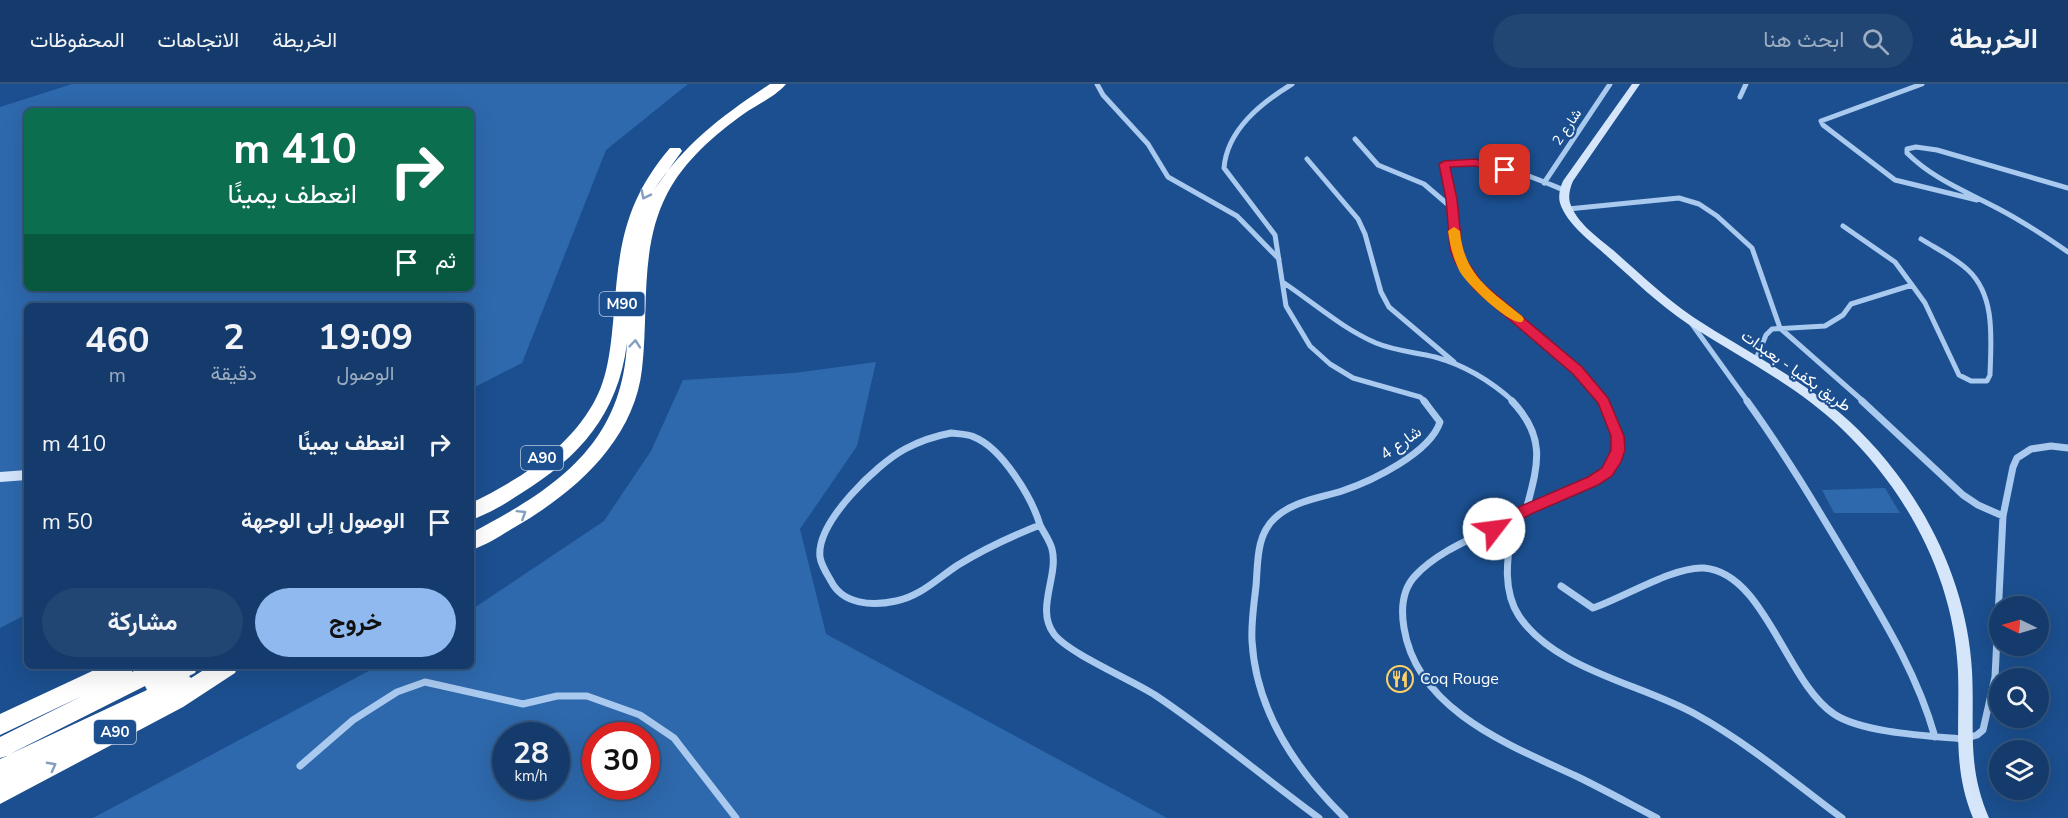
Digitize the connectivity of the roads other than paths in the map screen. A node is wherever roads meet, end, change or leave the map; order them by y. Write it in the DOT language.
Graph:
graph roads {
  1 [pos="762,84"];
  2 [pos="779,84"];
  3 [pos="1097,84"];
  4 [pos="1292,84"];
  5 [pos="1610,84"];
  6 [pos="1636,84"];
  7 [pos="1746,84"];
  8 [pos="1922,84"];
  9 [pos="1740,97"];
  10 [pos="1355,139"];
  11 [pos="1307,159"];
  12 [pos="1544,183"];
  13 [pos="2068,188"];
  14 [pos="1564,190"];
  15 [pos="1986,202"];
  16 [pos="1452,208"];
  17 [pos="1568,209"];
  18 [pos="1843,226"];
  19 [pos="1921,239"];
  20 [pos="2068,252"];
  21 [pos="1279,259"];
  22 [pos="1284,283"];
  23 [pos="1911,285"];
  24 [pos="1688,319"];
  25 [pos="1780,328"];
  26 [pos="1756,359"];
  27 [pos="1457,365"];
  28 [pos="603,401"];
  29 [pos="2068,448"];
  30 [pos="24,475"];
  31 [pos="0,477"];
  32 [pos="474,498"];
  33 [pos="474,510"];
  34 [pos="1526,510"];
  35 [pos="2003,516"];
  36 [pos="1513,518"];
  37 [pos="1040,525"];
  38 [pos="474,540"];
  39 [pos="1561,586"];
  40 [pos="118,669"];
  41 [pos="158,669"];
  42 [pos="182,669"];
  43 [pos="212,669"];
  44 [pos="223,669"];
  45 [pos="67,694"];
  46 [pos="0,725"];
  47 [pos="1935,736"];
  48 [pos="0,739"];
  49 [pos="1964,739"];
  50 [pos="0,748"];
  51 [pos="31,754"];
  52 [pos="300,766"];
  53 [pos="0,770"];
  54 [pos="0,793"];
  55 [pos="736,818"];
  56 [pos="1319,818"];
  57 [pos="1345,818"];
  58 [pos="1657,818"];
  59 [pos="1842,818"];
  60 [pos="1980,818"];
  1 -- 28 [label="highway, M90, one-way"];
  38 -- 2 [label="highway, M90, one-way"];
  3 -- 21 [label="street"];
  4 -- 21 [label="street, شارع 4"];
  5 -- 12 [label="street, شارع 2"];
  6 -- 14 [label="main road"];
  7 -- 9 [label="street"];
  8 -- 15 [label="street"];
  10 -- 16 [label="street"];
  11 -- 27 [label="street"];
  12 -- 14 [label="street"];
  12 -- 16 [label="street"];
  13 -- 15 [label="street"];
  14 -- 17 [label="main road, طريق بكفيا - بعبدات"];
  15 -- 20 [label="street"];
  16 -- 34 [label="street"];
  17 -- 24 [label="main road, طريق بكفيا - بعبدات"];
  17 -- 25 [label="street"];
  18 -- 23 [label="street"];
  19 -- 23 [label="street"];
  21 -- 22 [label="street, شارع 4"];
  22 -- 27 [label="street"];
  22 -- 57 [label="street, شارع 4"];
  23 -- 25 [label="street"];
  24 -- 26 [label="main road, طريق بكفيا - بعبدات"];
  24 -- 47 [label="street"];
  25 -- 26 [label="street"];
  25 -- 35 [label="street"];
  26 -- 49 [label="main road, طريق بكفيا - بعبدات"];
  27 -- 34 [label="street"];
  28 -- 32 [label="highway, A90"];
  28 -- 33 [label="highway, M90"];
  29 -- 35 [label="street"];
  30 -- 31 [label="main road"];
  34 -- 36 [label="street"];
  35 -- 49 [label="street"];
  36 -- 58 [label="street"];
  36 -- 59 [label="street"];
  37 -- 37 [label="street"];
  37 -- 56 [label="street"];
  39 -- 47 [label="street"];
  40 -- 45 [label="highway"];
  41 -- 50 [label="highway"];
  42 -- 51 [label="highway, A90"];
  43 -- 51 [label="highway"];
  54 -- 44 [label="highway, A90, one-way"];
  45 -- 46 [label="highway"];
  45 -- 48 [label="highway"];
  47 -- 49 [label="street"];
  49 -- 60 [label="main road, طريق بكفيا - بعبدات"];
  51 -- 53 [label="highway"];
  52 -- 55 [label="street"];
}
